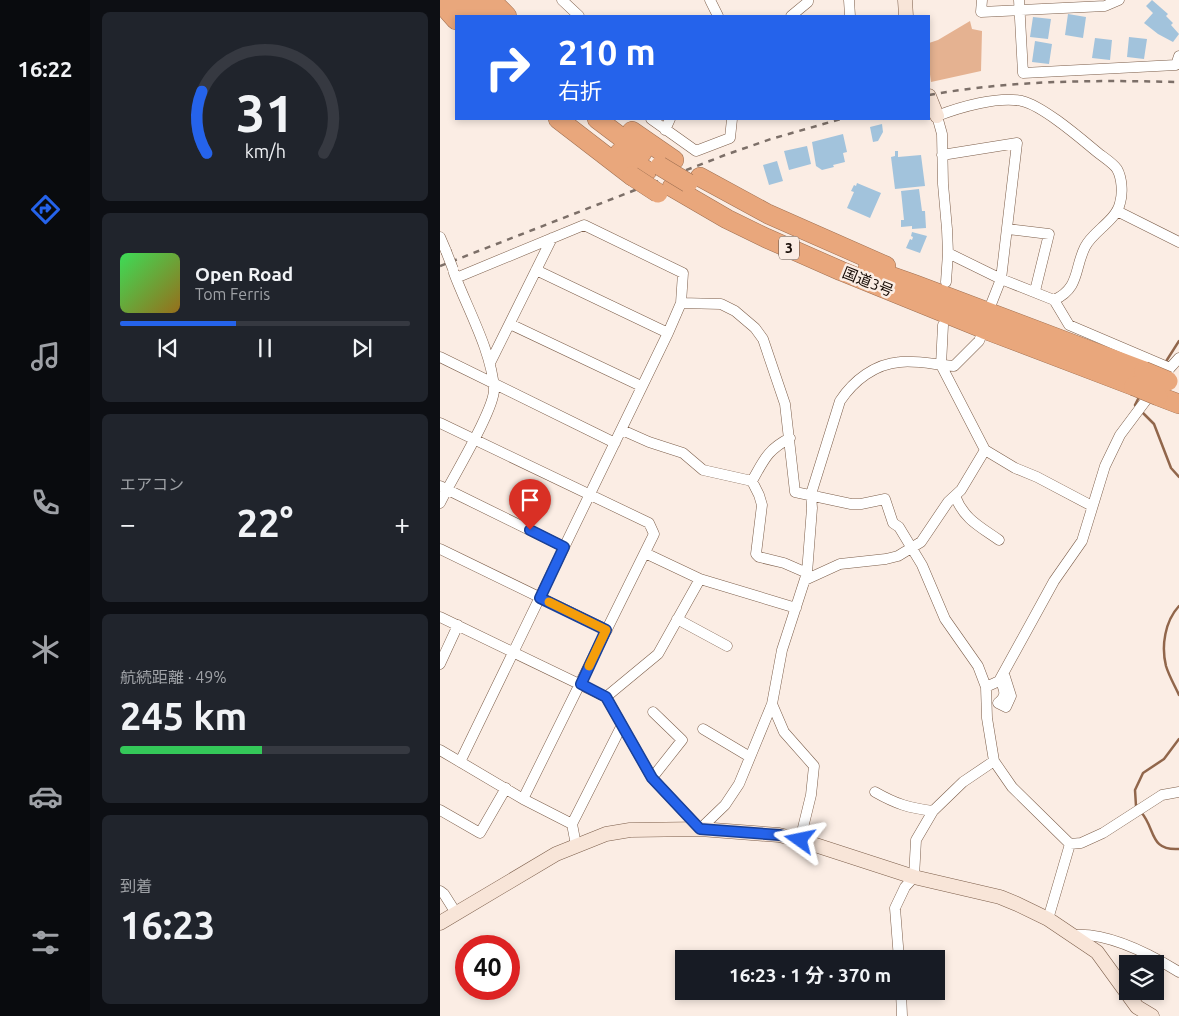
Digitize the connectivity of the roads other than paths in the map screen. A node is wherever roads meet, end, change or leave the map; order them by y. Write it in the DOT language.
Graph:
graph roads {
  1 [pos="456,0"];
  2 [pos="476,0"];
  3 [pos="491,0"];
  4 [pos="562,0"];
  5 [pos="710,0"];
  6 [pos="808,0"];
  7 [pos="849,0"];
  8 [pos="905,0"];
  9 [pos="982,0"];
  10 [pos="1019,0"];
  11 [pos="1119,0"];
  12 [pos="440,2"];
  13 [pos="1020,11"];
  14 [pos="471,15"];
  15 [pos="490,15"];
  16 [pos="506,15"];
  17 [pos="578,15"];
  18 [pos="718,15"];
  19 [pos="792,15"];
  20 [pos="850,15"];
  21 [pos="906,15"];
  22 [pos="455,19"];
  23 [pos="1179,56"];
  24 [pos="930,98"];
  25 [pos="937,116"];
  26 [pos="560,120"];
  27 [pos="579,120"];
  28 [pos="598,120"];
  29 [pos="618,120"];
  30 [pos="652,120"];
  31 [pos="670,120"];
  32 [pos="732,120"];
  33 [pos="666,130"];
  34 [pos="942,155"];
  35 [pos="653,168"];
  36 [pos="680,185"];
  37 [pos="1117,211"];
  38 [pos="1008,229"];
  39 [pos="440,237"];
  40 [pos="552,238"];
  41 [pos="1179,242"];
  42 [pos="948,253"];
  43 [pos="536,270"];
  44 [pos="455,274"];
  45 [pos="1001,279"];
  46 [pos="946,282"];
  47 [pos="1034,291"];
  48 [pos="913,292"];
  49 [pos="1054,300"];
  50 [pos="681,303"];
  51 [pos="986,321"];
  52 [pos="510,324"];
  53 [pos="944,325"];
  54 [pos="668,334"];
  55 [pos="440,357"];
  56 [pos="1179,359"];
  57 [pos="490,363"];
  58 [pos="941,365"];
  59 [pos="492,382"];
  60 [pos="1168,382"];
  61 [pos="641,386"];
  62 [pos="1179,404"];
  63 [pos="440,423"];
  64 [pos="622,430"];
  65 [pos="790,438"];
  66 [pos="474,439"];
  67 [pos="615,443"];
  68 [pos="984,450"];
  69 [pos="752,481"];
  70 [pos="443,487"];
  71 [pos="589,493"];
  72 [pos="811,494"];
  73 [pos="955,496"];
  74 [pos="440,503"];
  75 [pos="1092,506"];
  76 [pos="999,540"];
  77 [pos="564,547"];
  78 [pos="440,548"];
  79 [pos="911,548"];
  80 [pos="645,553"];
  81 [pos="806,577"];
  82 [pos="700,579"];
  83 [pos="540,598"];
  84 [pos="796,608"];
  85 [pos="440,617"];
  86 [pos="677,619"];
  87 [pos="458,626"];
  88 [pos="606,630"];
  89 [pos="727,646"];
  90 [pos="514,653"];
  91 [pos="440,664"];
  92 [pos="581,684"];
  93 [pos="986,687"];
  94 [pos="606,697"];
  95 [pos="772,704"];
  96 [pos="653,712"];
  97 [pos="622,725"];
  98 [pos="703,729"];
  99 [pos="440,750"];
  100 [pos="750,757"];
  101 [pos="994,760"];
  102 [pos="460,762"];
  103 [pos="652,778"];
  104 [pos="506,788"];
  105 [pos="876,792"];
  106 [pos="1179,792"];
  107 [pos="524,799"];
  108 [pos="440,810"];
  109 [pos="933,811"];
  110 [pos="572,824"];
  111 [pos="700,829"];
  112 [pos="800,840"];
  113 [pos="1070,844"];
  114 [pos="576,845"];
  115 [pos="914,877"];
  116 [pos="440,891"];
  117 [pos="456,914"];
  118 [pos="1048,919"];
  119 [pos="440,923"];
  120 [pos="1073,934"];
  121 [pos="898,950"];
  122 [pos="1179,972"];
  123 [pos="901,1000"];
  124 [pos="902,1016"];
  125 [pos="1152,1016"];
  1 -- 14 [label="highway"];
  2 -- 15 [label="highway"];
  3 -- 16 [label="highway"];
  4 -- 17 [label="street"];
  5 -- 18 [label="street"];
  6 -- 19 [label="street"];
  7 -- 20 [label="street"];
  8 -- 21 [label="street"];
  9 -- 13 [label="street"];
  10 -- 13 [label="street"];
  11 -- 13 [label="street"];
  12 -- 22 [label="highway"];
  13 -- 23 [label="street"];
  24 -- 25 [label="street"];
  25 -- 34 [label="street"];
  25 -- 37 [label="street"];
  26 -- 35 [label="highway"];
  27 -- 35 [label="highway"];
  28 -- 35 [label="highway"];
  29 -- 35 [label="highway"];
  30 -- 33 [label="street"];
  31 -- 33 [label="street"];
  32 -- 33 [label="street"];
  34 -- 38 [label="street"];
  34 -- 42 [label="street"];
  35 -- 36 [label="highway, bridge"];
  35 -- 36 [label="highway"];
  36 -- 48 [label="highway"];
  36 -- 48 [label="highway"];
  37 -- 41 [label="street"];
  37 -- 49 [label="street"];
  38 -- 45 [label="street"];
  38 -- 47 [label="street"];
  39 -- 44 [label="street, bridge"];
  40 -- 43 [label="street"];
  40 -- 44 [label="street"];
  40 -- 50 [label="street"];
  42 -- 45 [label="street"];
  42 -- 46 [label="street"];
  43 -- 52 [label="street"];
  43 -- 54 [label="street"];
  44 -- 57 [label="street"];
  45 -- 47 [label="street"];
  45 -- 51 [label="street"];
  47 -- 49 [label="street"];
  48 -- 51 [label="highway, 国道3号"];
  49 -- 60 [label="street"];
  50 -- 54 [label="street"];
  50 -- 65 [label="street"];
  51 -- 58 [label="street"];
  51 -- 60 [label="highway, 国道3号, bridge"];
  52 -- 57 [label="street"];
  52 -- 61 [label="street"];
  53 -- 58 [label="street"];
  54 -- 61 [label="street"];
  55 -- 59 [label="street"];
  56 -- 60 [label="street"];
  57 -- 59 [label="street"];
  58 -- 68 [label="street"];
  58 -- 72 [label="street"];
  59 -- 66 [label="street"];
  59 -- 67 [label="street"];
  60 -- 62 [label="highway, 国道3号"];
  60 -- 75 [label="street"];
  61 -- 64 [label="street"];
  63 -- 66 [label="street"];
  64 -- 67 [label="street"];
  64 -- 69 [label="street"];
  65 -- 69 [label="street"];
  65 -- 72 [label="street"];
  66 -- 70 [label="street"];
  66 -- 71 [label="street"];
  67 -- 71 [label="street"];
  68 -- 73 [label="street"];
  68 -- 75 [label="street"];
  69 -- 81 [label="street"];
  70 -- 74 [label="street"];
  70 -- 77 [label="street"];
  71 -- 77 [label="street"];
  71 -- 80 [label="street"];
  72 -- 79 [label="street"];
  72 -- 81 [label="street"];
  73 -- 76 [label="street"];
  73 -- 79 [label="street"];
  75 -- 93 [label="street"];
  77 -- 83 [label="street"];
  78 -- 83 [label="street"];
  79 -- 81 [label="street"];
  79 -- 93 [label="street"];
  80 -- 82 [label="street"];
  80 -- 88 [label="street"];
  81 -- 84 [label="street"];
  82 -- 84 [label="street"];
  82 -- 86 [label="street"];
  83 -- 88 [label="street"];
  83 -- 90 [label="street"];
  84 -- 95 [label="street"];
  85 -- 87 [label="street"];
  86 -- 89 [label="street"];
  86 -- 94 [label="street"];
  87 -- 90 [label="street"];
  87 -- 91 [label="street"];
  88 -- 92 [label="street"];
  90 -- 92 [label="street"];
  90 -- 102 [label="street"];
  92 -- 94 [label="street"];
  92 -- 107 [label="street"];
  93 -- 101 [label="street"];
  94 -- 97 [label="street"];
  95 -- 100 [label="street"];
  95 -- 112 [label="street"];
  96 -- 103 [label="street"];
  97 -- 103 [label="street"];
  97 -- 110 [label="street"];
  98 -- 100 [label="street"];
  99 -- 102 [label="street"];
  100 -- 111 [label="street"];
  101 -- 109 [label="street"];
  101 -- 113 [label="street"];
  102 -- 104 [label="street"];
  103 -- 111 [label="street"];
  104 -- 107 [label="street"];
  104 -- 108 [label="street"];
  105 -- 109 [label="street"];
  106 -- 113 [label="street"];
  107 -- 110 [label="street"];
  109 -- 115 [label="street"];
  110 -- 114 [label="street"];
  111 -- 112 [label="street"];
  111 -- 114 [label="street"];
  112 -- 115 [label="street"];
  113 -- 118 [label="street"];
  114 -- 117 [label="street"];
  115 -- 118 [label="street"];
  115 -- 121 [label="street"];
  116 -- 117 [label="street"];
  117 -- 119 [label="street"];
  118 -- 120 [label="street"];
  120 -- 122 [label="street"];
  120 -- 125 [label="street"];
  123 -- 124 [label="street"];
}
